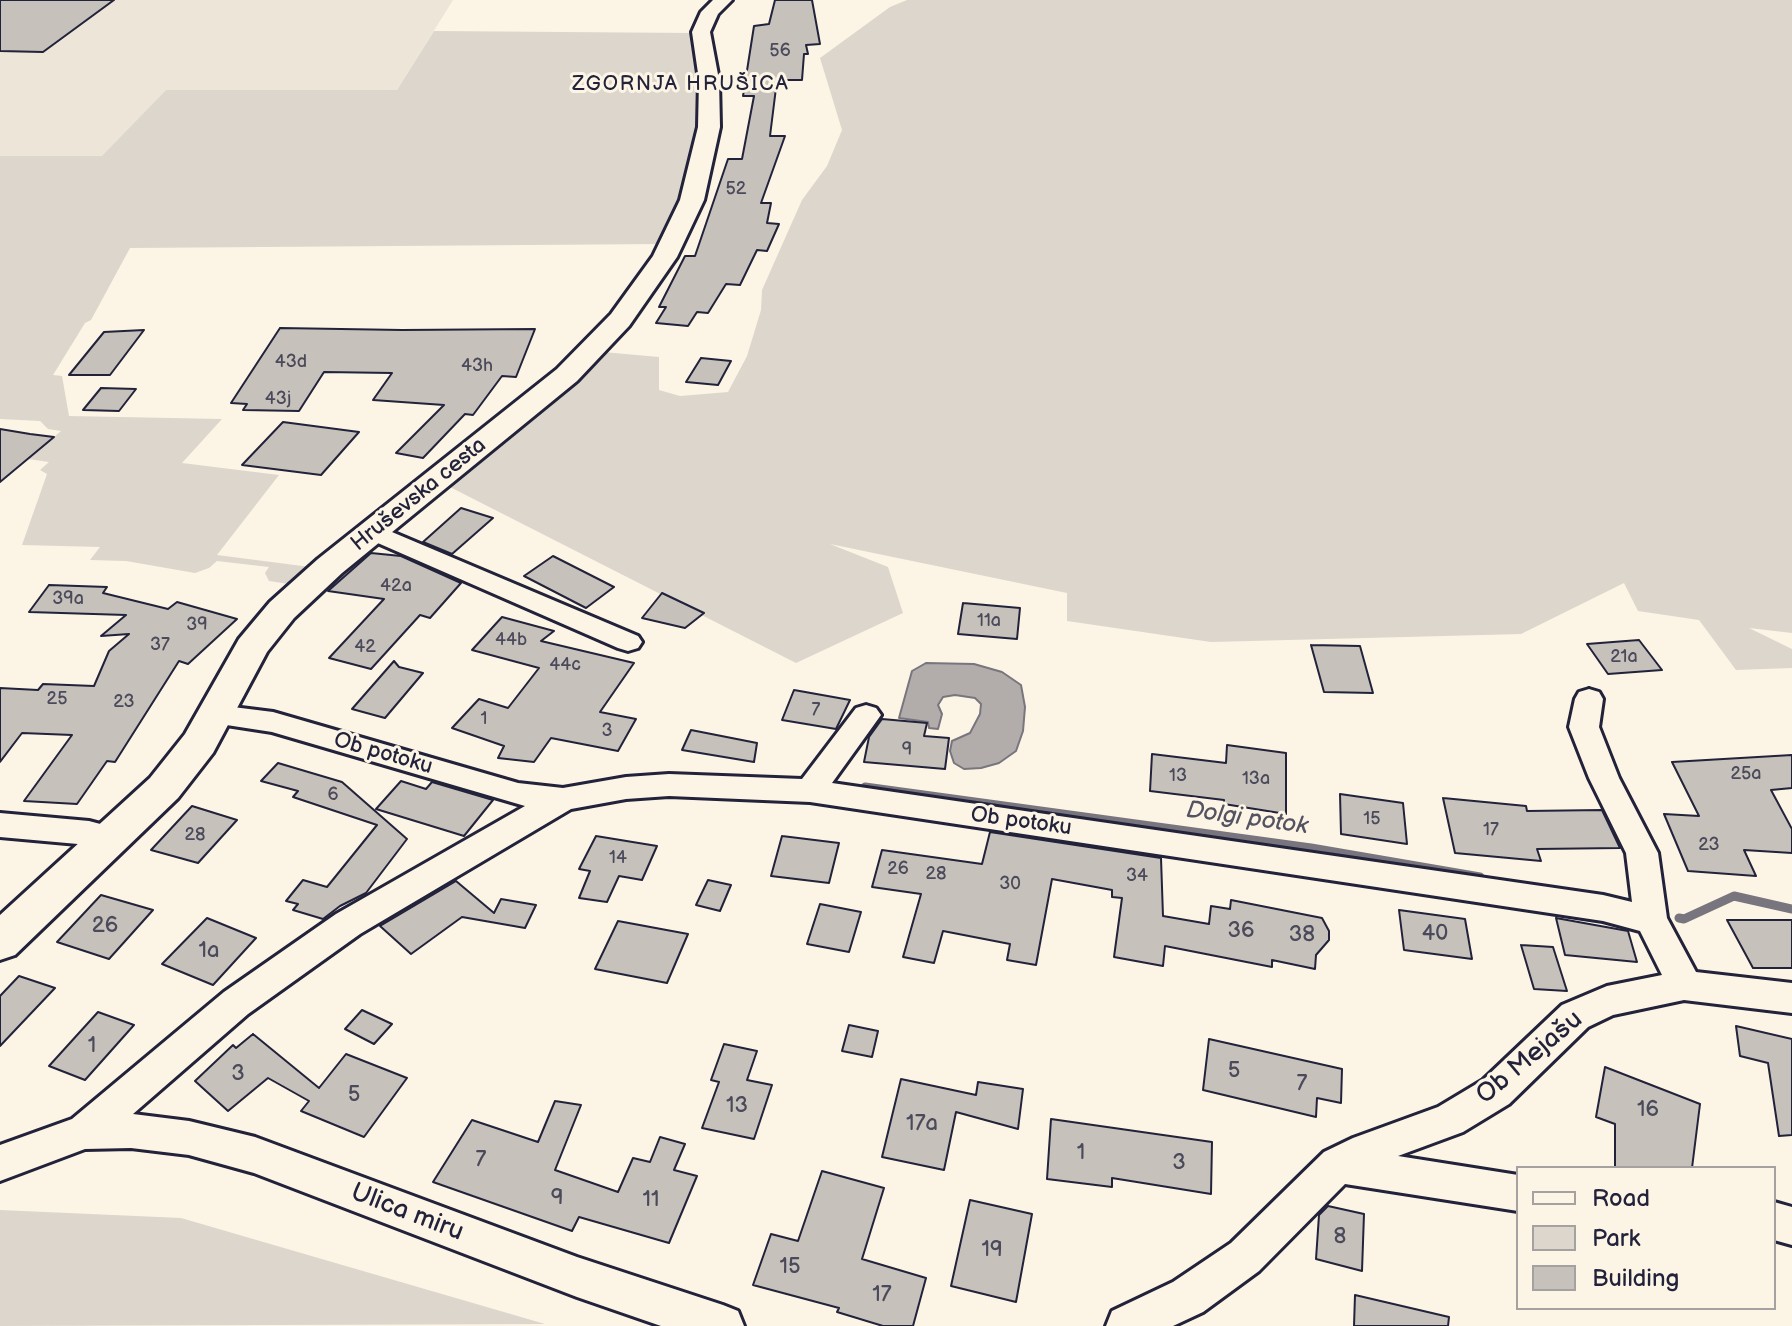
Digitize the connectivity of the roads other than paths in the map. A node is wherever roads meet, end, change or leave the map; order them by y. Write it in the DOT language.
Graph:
graph roads {
  1 [pos="723,0"];
  2 [pos="373,532"];
  3 [pos="628,642"];
  4 [pos="1589,699"];
  5 [pos="217,715"];
  6 [pos="866,715"];
  7 [pos="810,791"];
  8 [pos="563,799"];
  9 [pos="0,825"];
  10 [pos="112,839"];
  11 [pos="1651,920"];
  12 [pos="0,942"];
  13 [pos="1684,985"];
  14 [pos="1792,998"];
  15 [pos="85,1132"];
  16 [pos="0,1163"];
  17 [pos="1338,1165"];
  18 [pos="1516,1193"];
  19 [pos="723,1326"];
  20 [pos="1127,1326"];
  1 -- 2 [label="street, Hruševska cesta"];
  2 -- 3 [label="street"];
  2 -- 5 [label="street, Hruševska cesta"];
  4 -- 11 [label="street"];
  5 -- 8 [label="street, Ob potoku"];
  5 -- 10 [label="street, Hruševska cesta"];
  6 -- 7 [label="street"];
  7 -- 8 [label="street, Ob potoku"];
  7 -- 11 [label="street, Ob potoku"];
  8 -- 15 [label="street, Ulica miru"];
  9 -- 10 [label="street"];
  10 -- 12 [label="street, Hruševska cesta"];
  11 -- 13 [label="street"];
  13 -- 14 [label="street"];
  13 -- 17 [label="street, Ob Mejašu"];
  15 -- 16 [label="street, Ulica miru"];
  15 -- 19 [label="street, Ulica miru"];
  17 -- 18 [label="street"];
  17 -- 20 [label="street, Ob Mejašu"];
}
